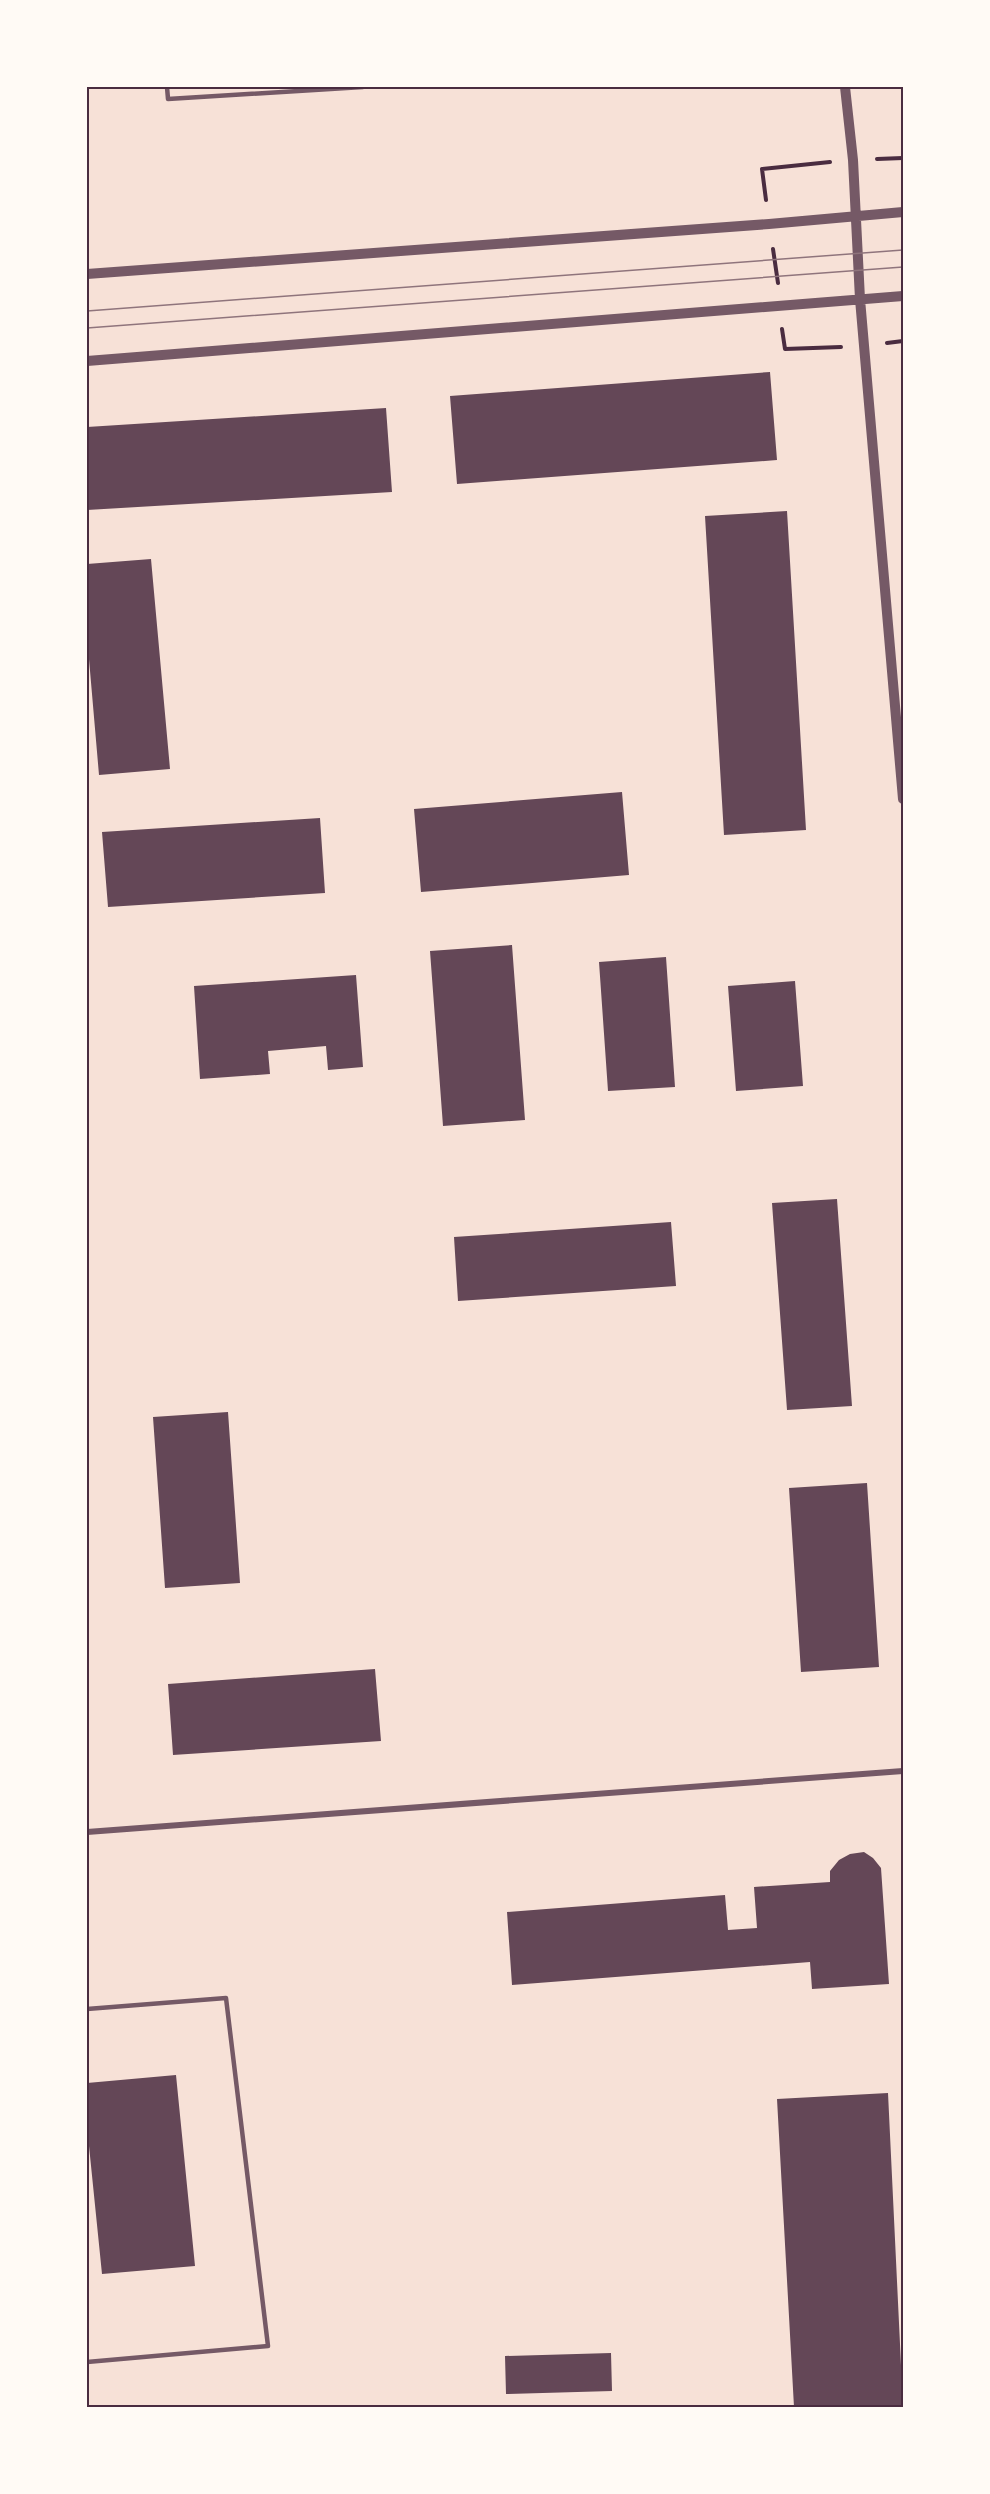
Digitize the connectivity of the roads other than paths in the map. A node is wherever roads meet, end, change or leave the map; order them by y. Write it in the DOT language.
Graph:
graph roads {
  1 [pos="167,87"];
  2 [pos="363,87"];
  3 [pos="845,87"];
  4 [pos="903,212"];
  5 [pos="856,216"];
  6 [pos="87,274"];
  7 [pos="903,296"];
  8 [pos="860,299"];
  9 [pos="87,361"];
  10 [pos="902,775"];
  11 [pos="903,799"];
  12 [pos="903,1772"];
  13 [pos="87,1832"];
  14 [pos="87,2009"];
  15 [pos="87,2362"];
  1 -- 2 [label="lane"];
  3 -- 5 [label="street"];
  4 -- 5 [label="street"];
  5 -- 6 [label="street"];
  5 -- 8 [label="street"];
  7 -- 8 [label="street"];
  8 -- 9 [label="street"];
  8 -- 10 [label="street"];
  10 -- 11 [label="street"];
  12 -- 13 [label="street"];
  14 -- 15 [label="lane"];
}
